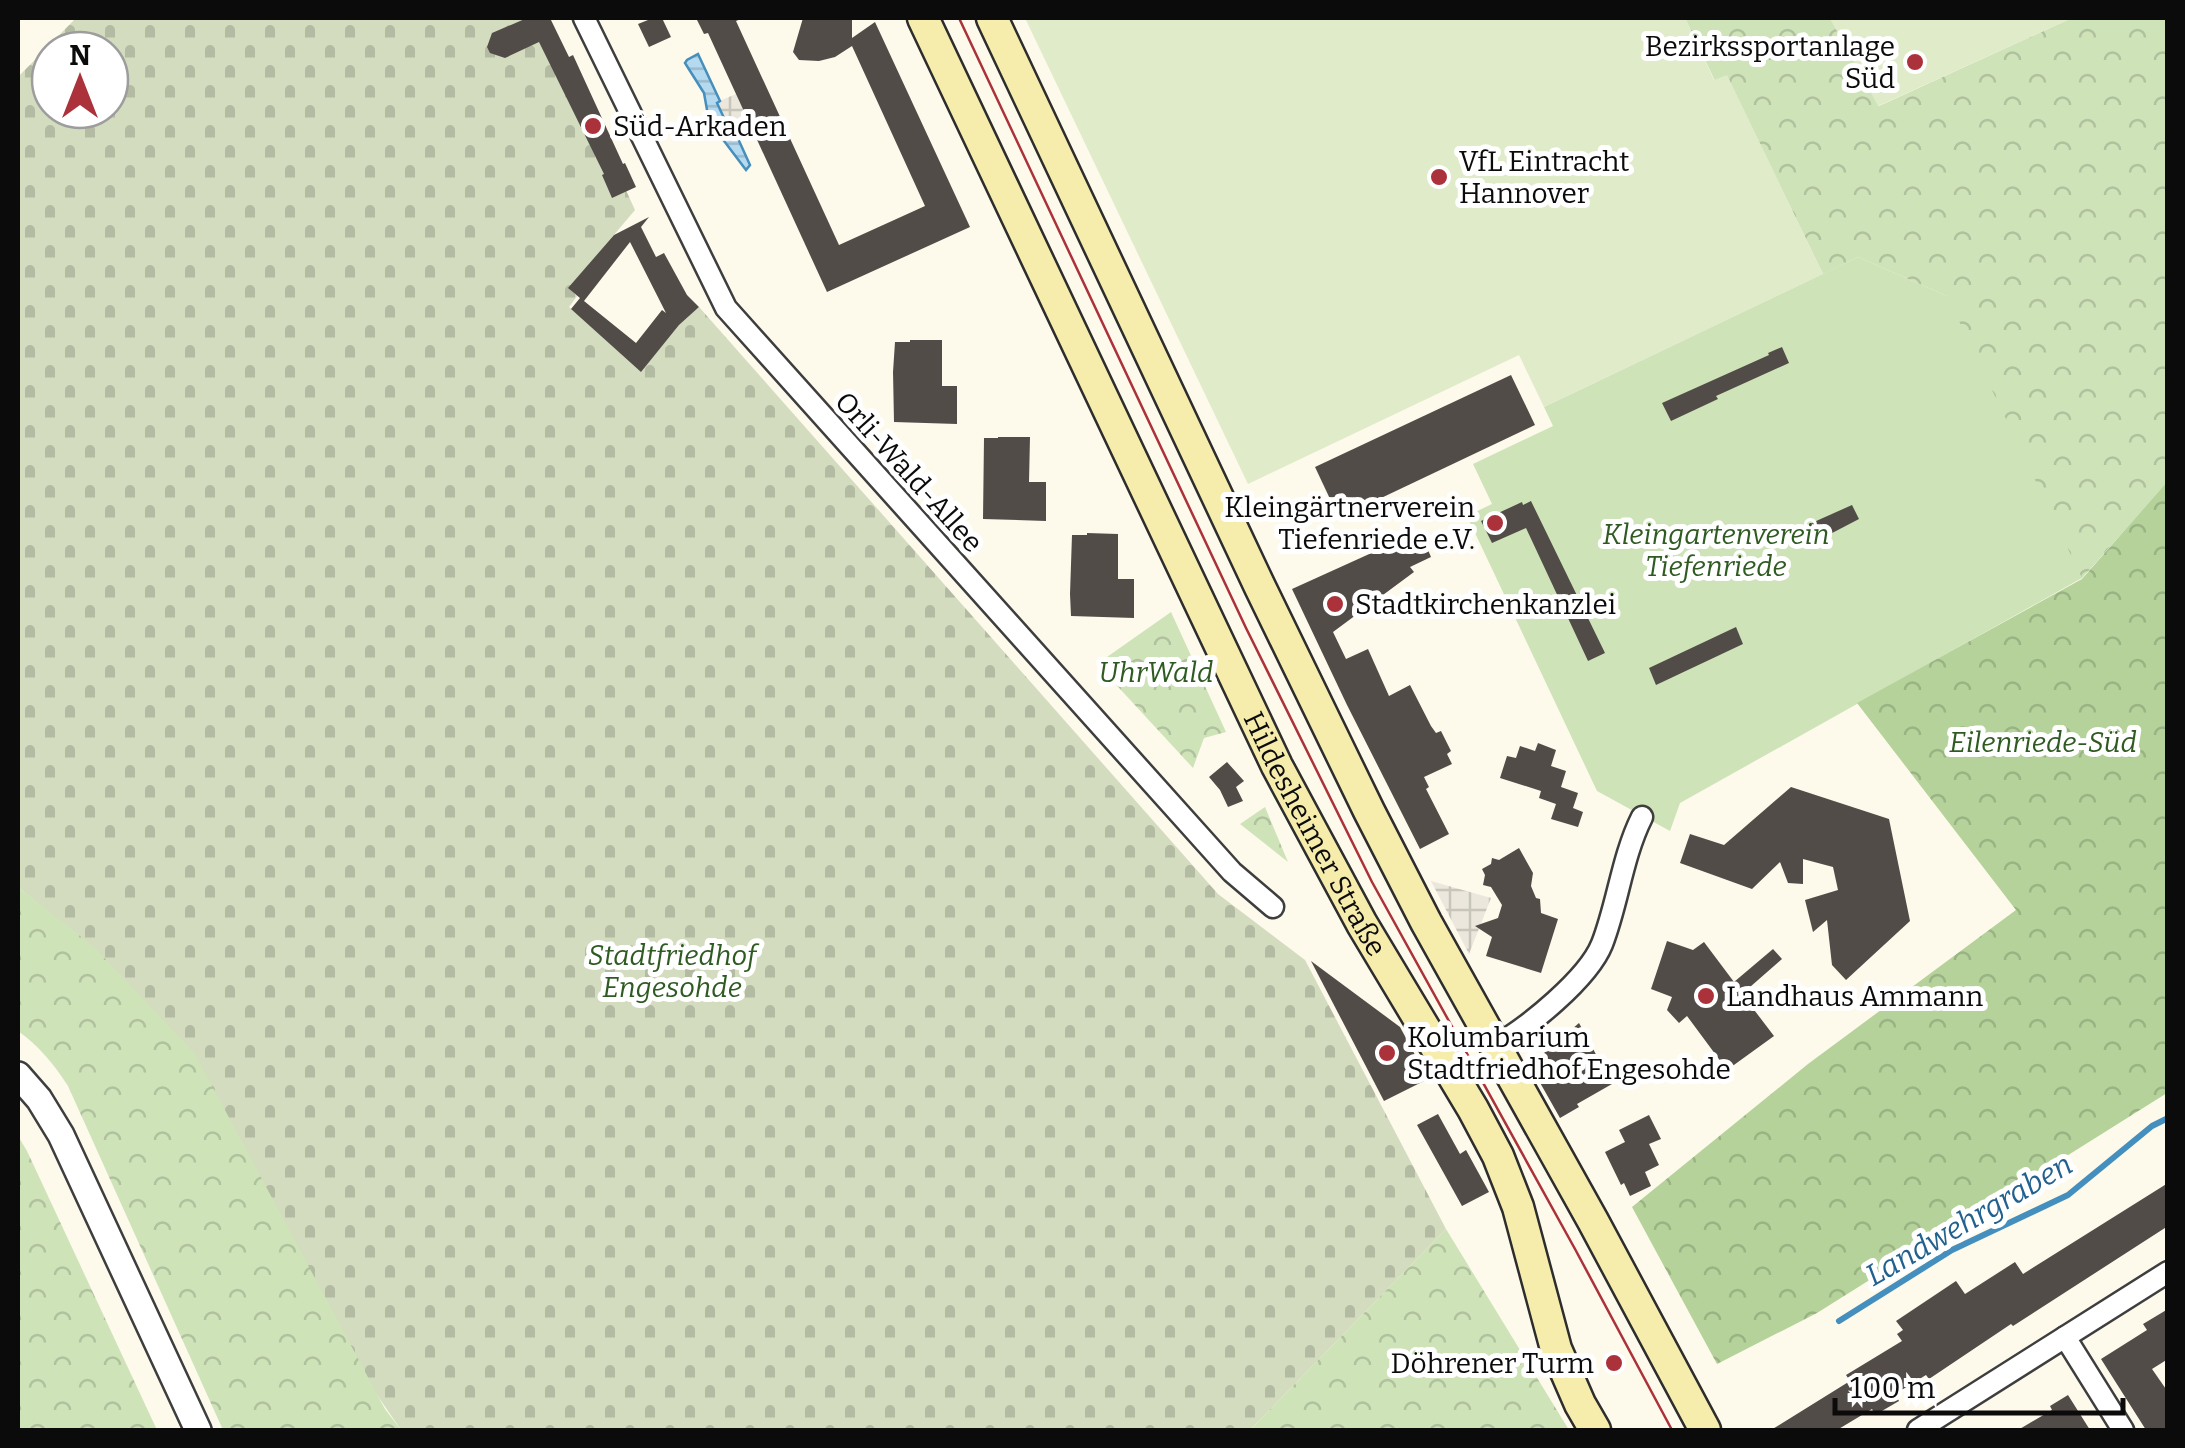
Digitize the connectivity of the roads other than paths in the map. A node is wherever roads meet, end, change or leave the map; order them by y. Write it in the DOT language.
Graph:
graph roads {
  1 [pos="584,18"];
  2 [pos="924,18"];
  3 [pos="992,18"];
  4 [pos="1642,817"];
  5 [pos="1273,907"];
  6 [pos="1494,1046"];
  7 [pos="18,1075"];
  8 [pos="2168,1272"];
  9 [pos="2065,1338"];
  10 [pos="198,1430"];
  11 [pos="1594,1430"];
  12 [pos="1705,1430"];
  13 [pos="1918,1430"];
  14 [pos="2123,1430"];
  1 -- 5 [label="street, Orli-Wald-Allee"];
  2 -- 11 [label="main road, Hildesheimer Straße"];
  3 -- 6 [label="main road, Hildesheimer Straße"];
  4 -- 6 [label="street"];
  6 -- 12 [label="main road, Hildesheimer Straße"];
  7 -- 10 [label="street"];
  8 -- 9 [label="street"];
  9 -- 13 [label="street"];
  9 -- 14 [label="street"];
}
